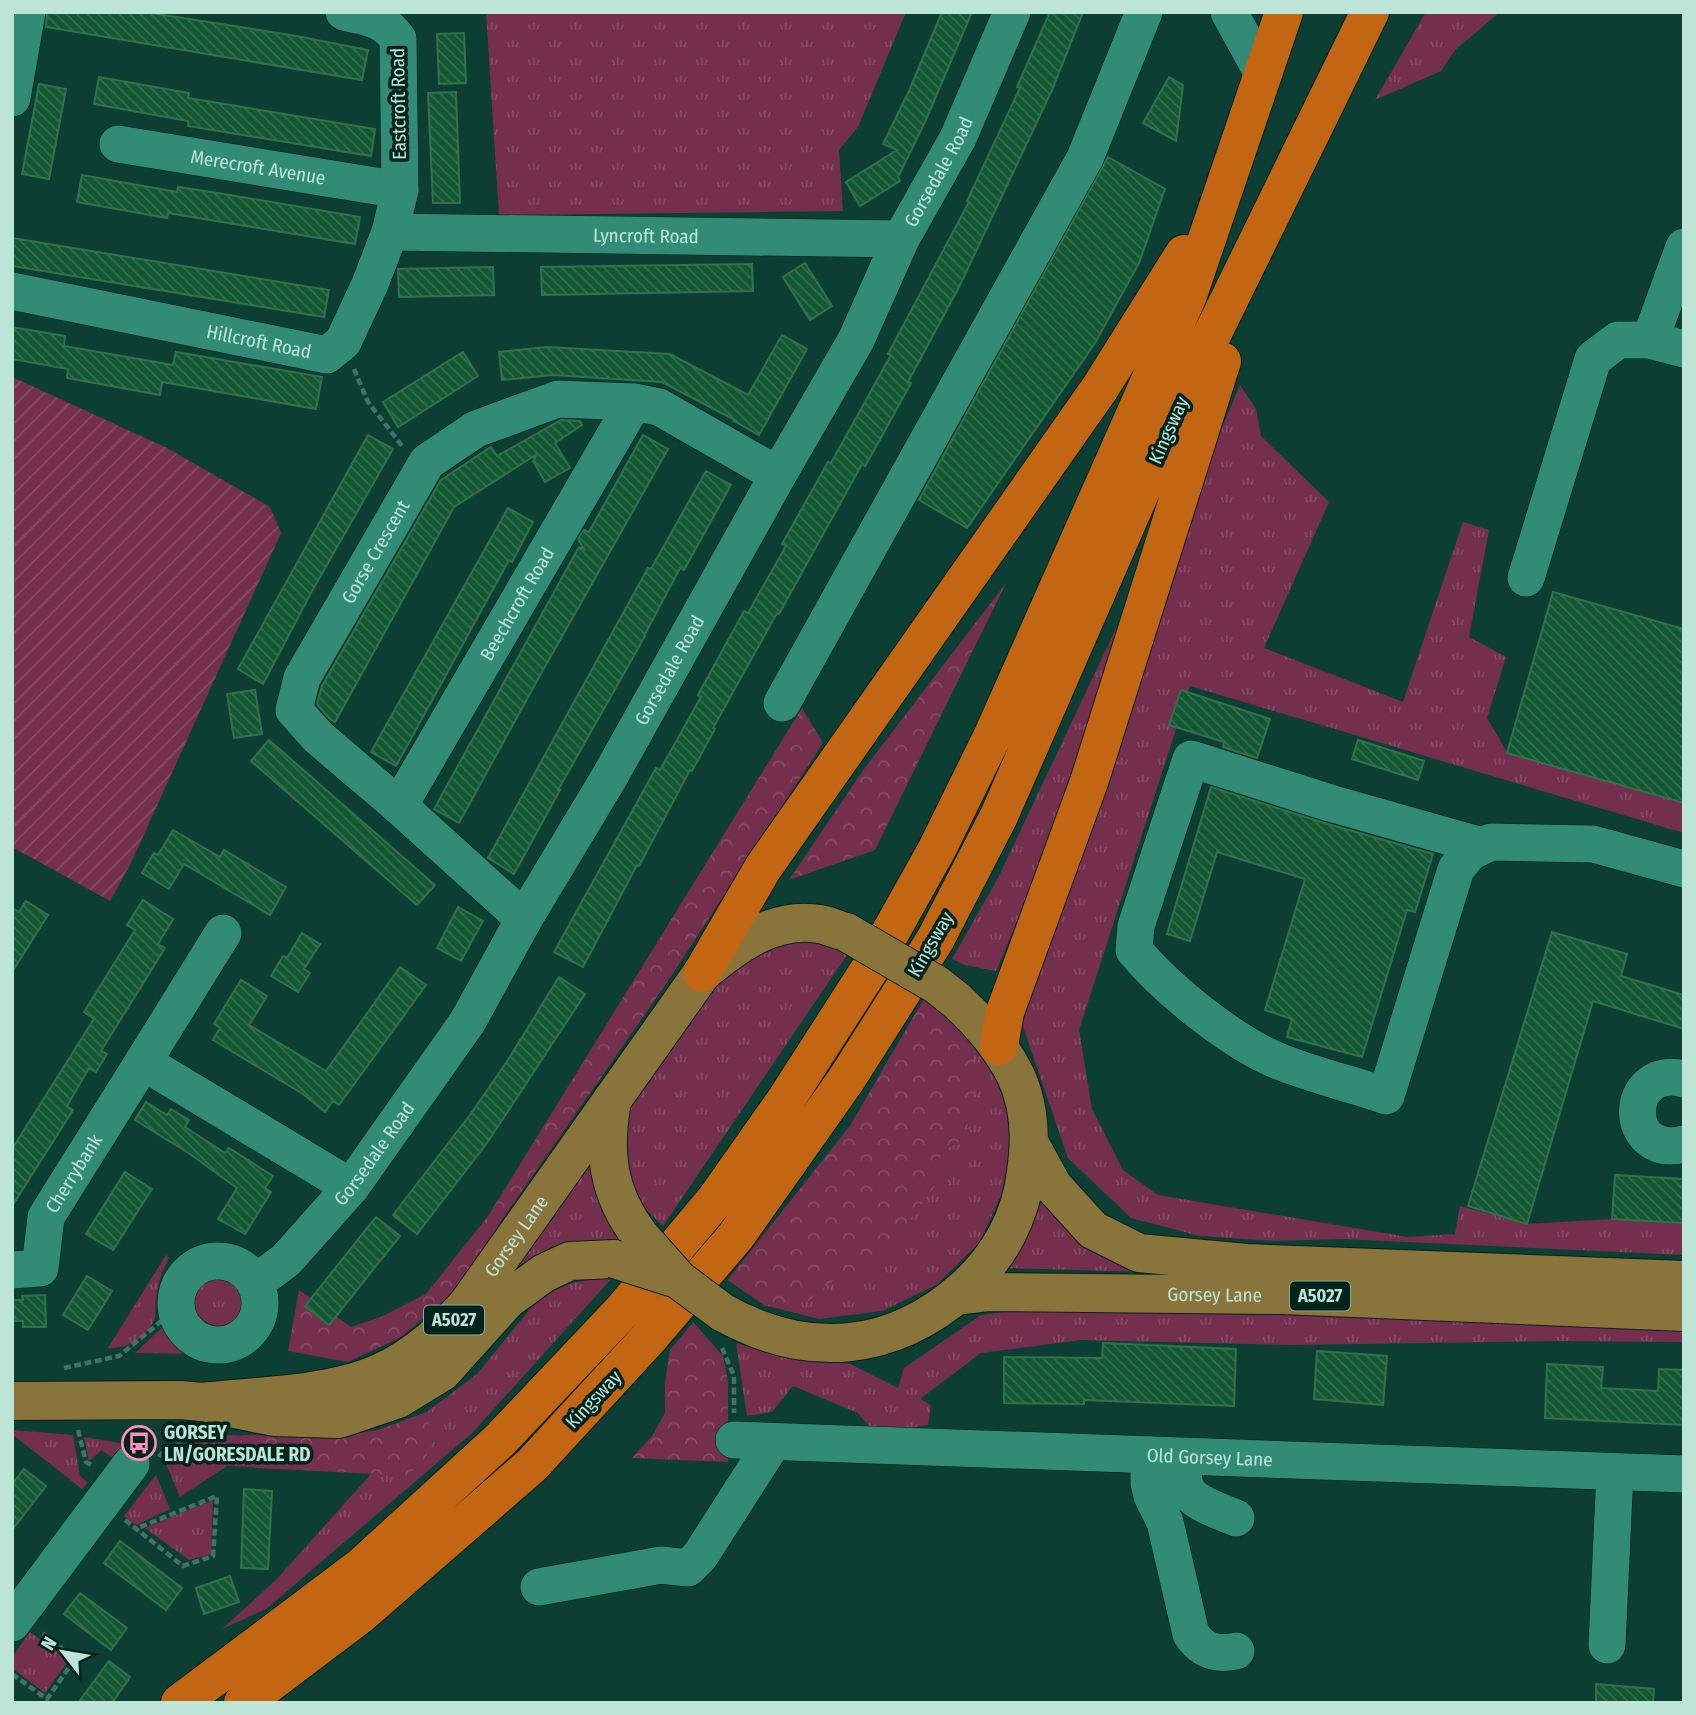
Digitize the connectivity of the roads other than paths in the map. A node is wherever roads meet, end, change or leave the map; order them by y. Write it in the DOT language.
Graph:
graph roads {
  1 [pos="27,12"];
  2 [pos="344,12"];
  3 [pos="1012,12"];
  4 [pos="1144,12"];
  5 [pos="1229,12"];
  6 [pos="1284,12"];
  7 [pos="1370,12"];
  8 [pos="1263,74"];
  9 [pos="12,98"];
  10 [pos="118,144"];
  11 [pos="1224,187"];
  12 [pos="400,190"];
  13 [pos="1274,206"];
  14 [pos="390,232"];
  15 [pos="901,239"];
  16 [pos="1684,247"];
  17 [pos="12,291"];
  18 [pos="1667,344"];
  19 [pos="634,402"];
  20 [pos="778,475"];
  21 [pos="1526,578"];
  22 [pos="782,703"];
  23 [pos="399,806"];
  24 [pos="1482,846"];
  25 [pos="1684,869"];
  26 [pos="524,919"];
  27 [pos="223,933"];
  28 [pos="702,973"];
  29 [pos="999,1046"];
  30 [pos="143,1062"];
  31 [pos="1684,1079"];
  32 [pos="613,1098"];
  33 [pos="1030,1144"];
  34 [pos="1684,1144"];
  35 [pos="351,1187"];
  36 [pos="627,1248"];
  37 [pos="39,1268"];
  38 [pos="1684,1280"];
  39 [pos="255,1283"];
  40 [pos="956,1296"];
  41 [pos="1684,1312"];
  42 [pos="12,1401"];
  43 [pos="201,1402"];
  44 [pos="734,1440"];
  45 [pos="773,1442"];
  46 [pos="1166,1456"];
  47 [pos="1615,1472"];
  48 [pos="1684,1474"];
  49 [pos="110,1479"];
  50 [pos="1236,1518"];
  51 [pos="539,1587"];
  52 [pos="16,1619"];
  53 [pos="1607,1645"];
  54 [pos="1236,1651"];
  55 [pos="180,1703"];
  56 [pos="243,1703"];
  1 -- 9 [label="street"];
  2 -- 12 [label="street, Eastcroft Road"];
  3 -- 15 [label="street, Gorsedale Road"];
  4 -- 22 [label="street"];
  5 -- 8 [label="street"];
  6 -- 8 [label="highway, Kingsway"];
  7 -- 13 [label="highway, Kingsway"];
  8 -- 11 [label="highway, Kingsway"];
  10 -- 12 [label="street, Merecroft Avenue"];
  11 -- 28 [label="highway"];
  11 -- 55 [label="highway, Kingsway"];
  12 -- 14 [label="street"];
  13 -- 29 [label="highway"];
  13 -- 56 [label="highway, Kingsway"];
  14 -- 15 [label="street, Lyncroft Road"];
  14 -- 17 [label="street, Hillcroft Road"];
  15 -- 20 [label="street, Gorsedale Road"];
  16 -- 18 [label="street"];
  18 -- 21 [label="street"];
  19 -- 20 [label="street, Gorse Crescent"];
  19 -- 23 [label="street, Beechcroft Road"];
  19 -- 23 [label="street, Gorse Crescent"];
  20 -- 26 [label="street, Gorsedale Road"];
  23 -- 26 [label="street, Gorse Crescent"];
  24 -- 24 [label="street"];
  24 -- 25 [label="street"];
  26 -- 35 [label="street, Gorsedale Road"];
  27 -- 30 [label="street, Cherrybank"];
  28 -- 29 [label="main road, Gorsey Lane, bridge"];
  28 -- 32 [label="main road, Gorsey Lane"];
  29 -- 33 [label="main road, Gorsey Lane"];
  30 -- 35 [label="street"];
  30 -- 37 [label="street, Cherrybank"];
  31 -- 34 [label="street"];
  32 -- 36 [label="main road"];
  32 -- 43 [label="main road, Gorsey Lane / A5027"];
  33 -- 38 [label="main road, Gorsey Lane / A5027"];
  33 -- 40 [label="main road, Gorsey Lane"];
  35 -- 39 [label="street, Gorsedale Road"];
  36 -- 40 [label="main road, Gorsey Lane / A5027, bridge"];
  36 -- 43 [label="main road, Gorsey Lane / A5027"];
  40 -- 41 [label="main road, Gorsey Lane / A5027"];
  42 -- 43 [label="main road, Gorsey Lane / A5027"];
  44 -- 45 [label="street, Old Gorsey Lane"];
  45 -- 46 [label="street, Old Gorsey Lane"];
  45 -- 51 [label="street"];
  46 -- 47 [label="street, Old Gorsey Lane"];
  46 -- 50 [label="street"];
  46 -- 54 [label="street"];
  47 -- 48 [label="street, Old Gorsey Lane"];
  47 -- 53 [label="street"];
  49 -- 52 [label="street"];
}
